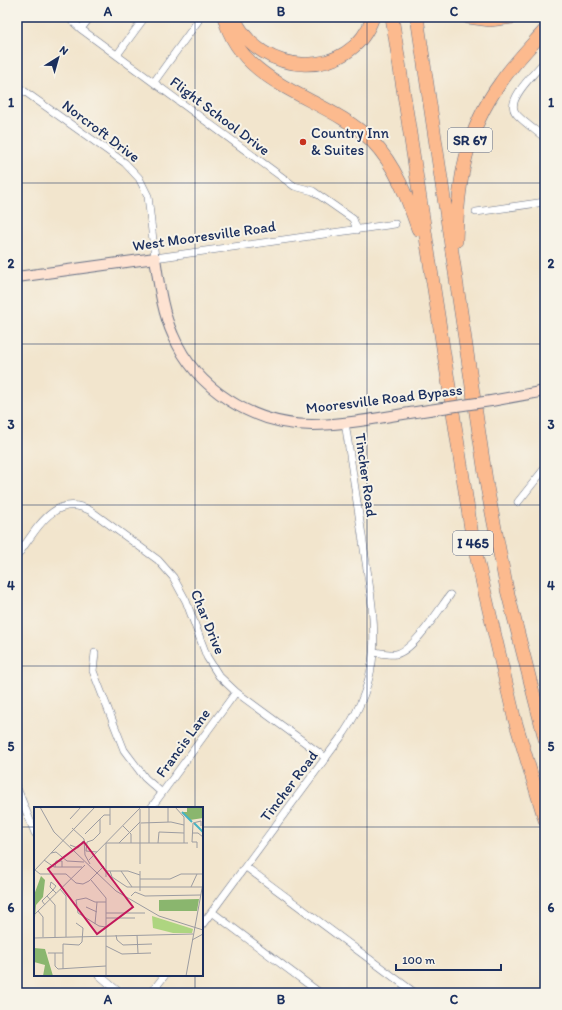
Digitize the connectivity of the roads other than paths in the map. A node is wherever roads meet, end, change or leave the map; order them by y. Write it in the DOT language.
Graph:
graph roads {
  1 [pos="68,17"];
  2 [pos="90,17"];
  3 [pos="144,17"];
  4 [pos="197,17"];
  5 [pos="224,17"];
  6 [pos="234,17"];
  7 [pos="372,17"];
  8 [pos="392,17"];
  9 [pos="417,17"];
  10 [pos="468,17"];
  11 [pos="513,17"];
  12 [pos="81,29"];
  13 [pos="545,30"];
  14 [pos="116,55"];
  15 [pos="545,61"];
  16 [pos="154,82"];
  17 [pos="17,86"];
  18 [pos="545,138"];
  19 [pos="545,202"];
  20 [pos="476,212"];
  21 [pos="395,224"];
  22 [pos="357,230"];
  23 [pos="155,258"];
  24 [pos="429,259"];
  25 [pos="454,273"];
  26 [pos="17,278"];
  27 [pos="545,392"];
  28 [pos="345,422"];
  29 [pos="545,468"];
  30 [pos="518,502"];
  31 [pos="17,556"];
  32 [pos="450,596"];
  33 [pos="374,652"];
  34 [pos="95,653"];
  35 [pos="236,692"];
  36 [pos="545,739"];
  37 [pos="326,758"];
  38 [pos="17,788"];
  39 [pos="162,793"];
  40 [pos="152,807"];
  41 [pos="545,820"];
  42 [pos="34,830"];
  43 [pos="246,867"];
  44 [pos="212,912"];
  45 [pos="203,924"];
  46 [pos="100,976"];
  47 [pos="164,976"];
  48 [pos="120,993"];
  49 [pos="151,993"];
  50 [pos="320,993"];
  51 [pos="415,993"];
  1 -- 12 [label="street, Flight School Drive"];
  2 -- 12 [label="street"];
  3 -- 14 [label="street"];
  4 -- 16 [label="street"];
  5 -- 24 [label="highway"];
  6 -- 7 [label="highway"];
  8 -- 24 [label="highway, I 465"];
  9 -- 25 [label="highway, I 465"];
  10 -- 11 [label="highway"];
  12 -- 14 [label="street, Flight School Drive"];
  13 -- 25 [label="highway, SR 67"];
  14 -- 16 [label="street, Flight School Drive"];
  15 -- 18 [label="street"];
  16 -- 22 [label="street, Flight School Drive"];
  17 -- 23 [label="street, Norcroft Drive"];
  19 -- 20 [label="street"];
  21 -- 22 [label="street, West Mooresville Road"];
  22 -- 23 [label="street, West Mooresville Road"];
  23 -- 26 [label="street, West Mooresville Road"];
  23 -- 28 [label="street, Mooresville Road Bypass"];
  24 -- 41 [label="highway, I 465"];
  25 -- 36 [label="highway, I 465"];
  27 -- 28 [label="street, Mooresville Road Bypass, bridge"];
  28 -- 33 [label="street, Tincher Road"];
  29 -- 30 [label="street"];
  31 -- 35 [label="street, Char Drive"];
  32 -- 33 [label="street"];
  33 -- 37 [label="street, Tincher Road"];
  34 -- 39 [label="street"];
  35 -- 37 [label="street, Char Drive"];
  35 -- 39 [label="street, Francis Lane"];
  37 -- 43 [label="street, Tincher Road"];
  38 -- 42 [label="street"];
  39 -- 40 [label="street, Francis Lane"];
  43 -- 44 [label="street, Tincher Road"];
  43 -- 51 [label="street"];
  44 -- 45 [label="street, Tincher Road"];
  44 -- 50 [label="street"];
  46 -- 48 [label="street"];
  47 -- 49 [label="street"];
}
